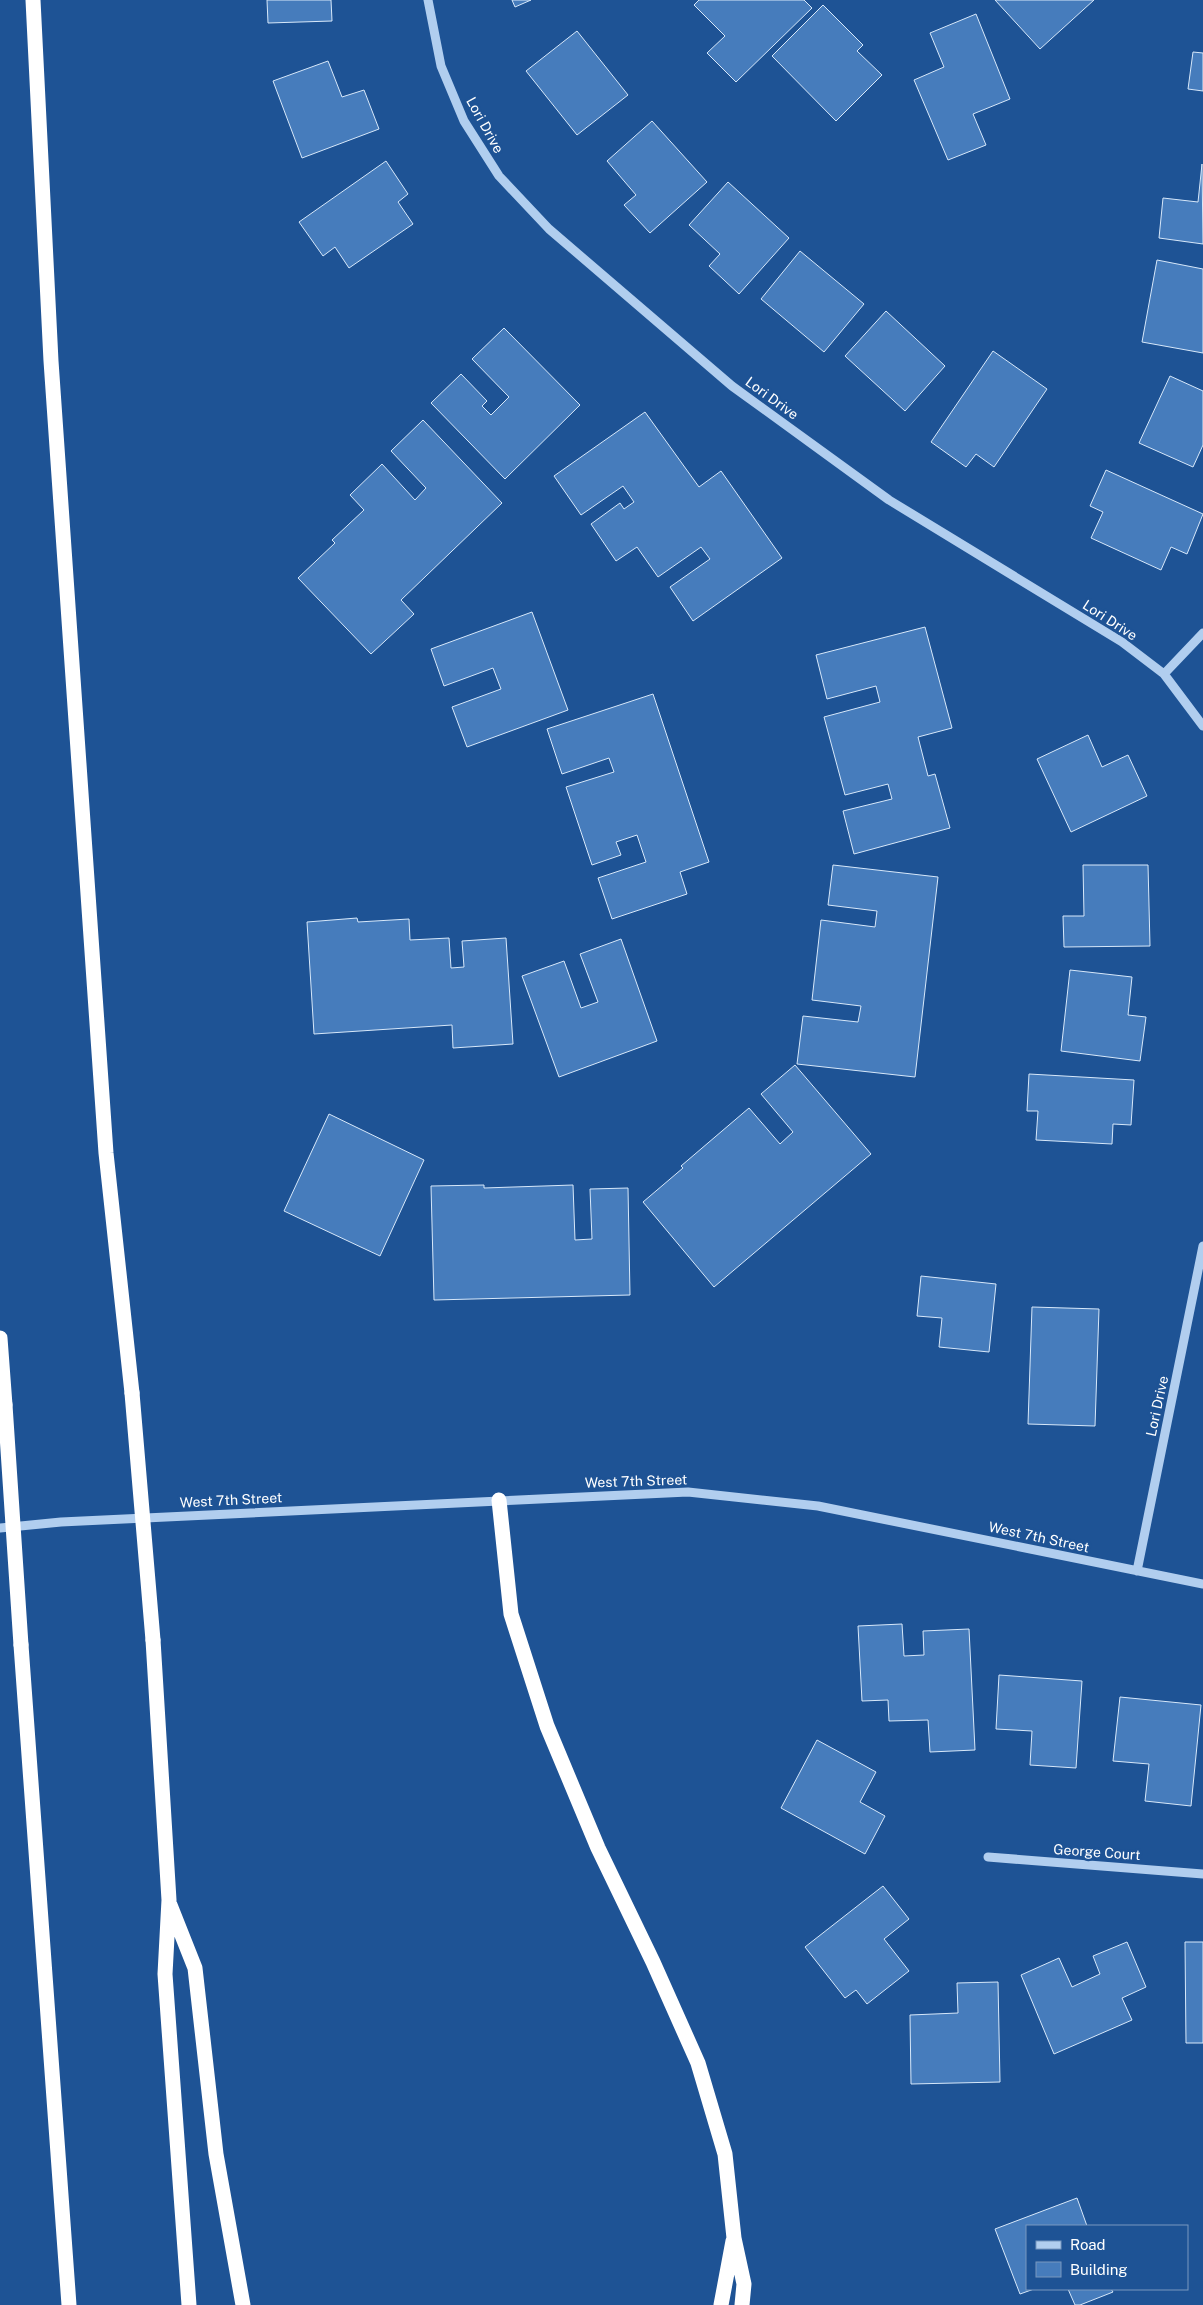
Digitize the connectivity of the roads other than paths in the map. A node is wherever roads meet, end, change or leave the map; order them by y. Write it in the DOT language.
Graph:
graph roads {
  1 [pos="33,0"];
  2 [pos="428,0"];
  3 [pos="1203,633"];
  4 [pos="1164,674"];
  5 [pos="1203,726"];
  6 [pos="1203,1246"];
  7 [pos="0,1338"];
  8 [pos="499,1500"];
  9 [pos="0,1528"];
  10 [pos="1137,1571"];
  11 [pos="1203,1584"];
  12 [pos="988,1857"];
  13 [pos="1203,1874"];
  14 [pos="169,1900"];
  15 [pos="734,2238"];
  16 [pos="69,2305"];
  17 [pos="189,2305"];
  18 [pos="243,2305"];
  19 [pos="721,2305"];
  20 [pos="742,2305"];
  1 -- 14 [label="highway, bridge"];
  2 -- 4 [label="street, Lori Drive"];
  3 -- 4 [label="street"];
  4 -- 5 [label="street, Lori Drive"];
  6 -- 10 [label="street, Lori Drive"];
  7 -- 16 [label="highway, bridge"];
  8 -- 9 [label="street, West 7th Street"];
  8 -- 10 [label="street, West 7th Street"];
  8 -- 15 [label="highway"];
  10 -- 11 [label="street, West 7th Street"];
  12 -- 13 [label="street, George Court"];
  14 -- 17 [label="highway"];
  14 -- 18 [label="highway"];
  15 -- 19 [label="highway"];
  15 -- 20 [label="highway"];
}
